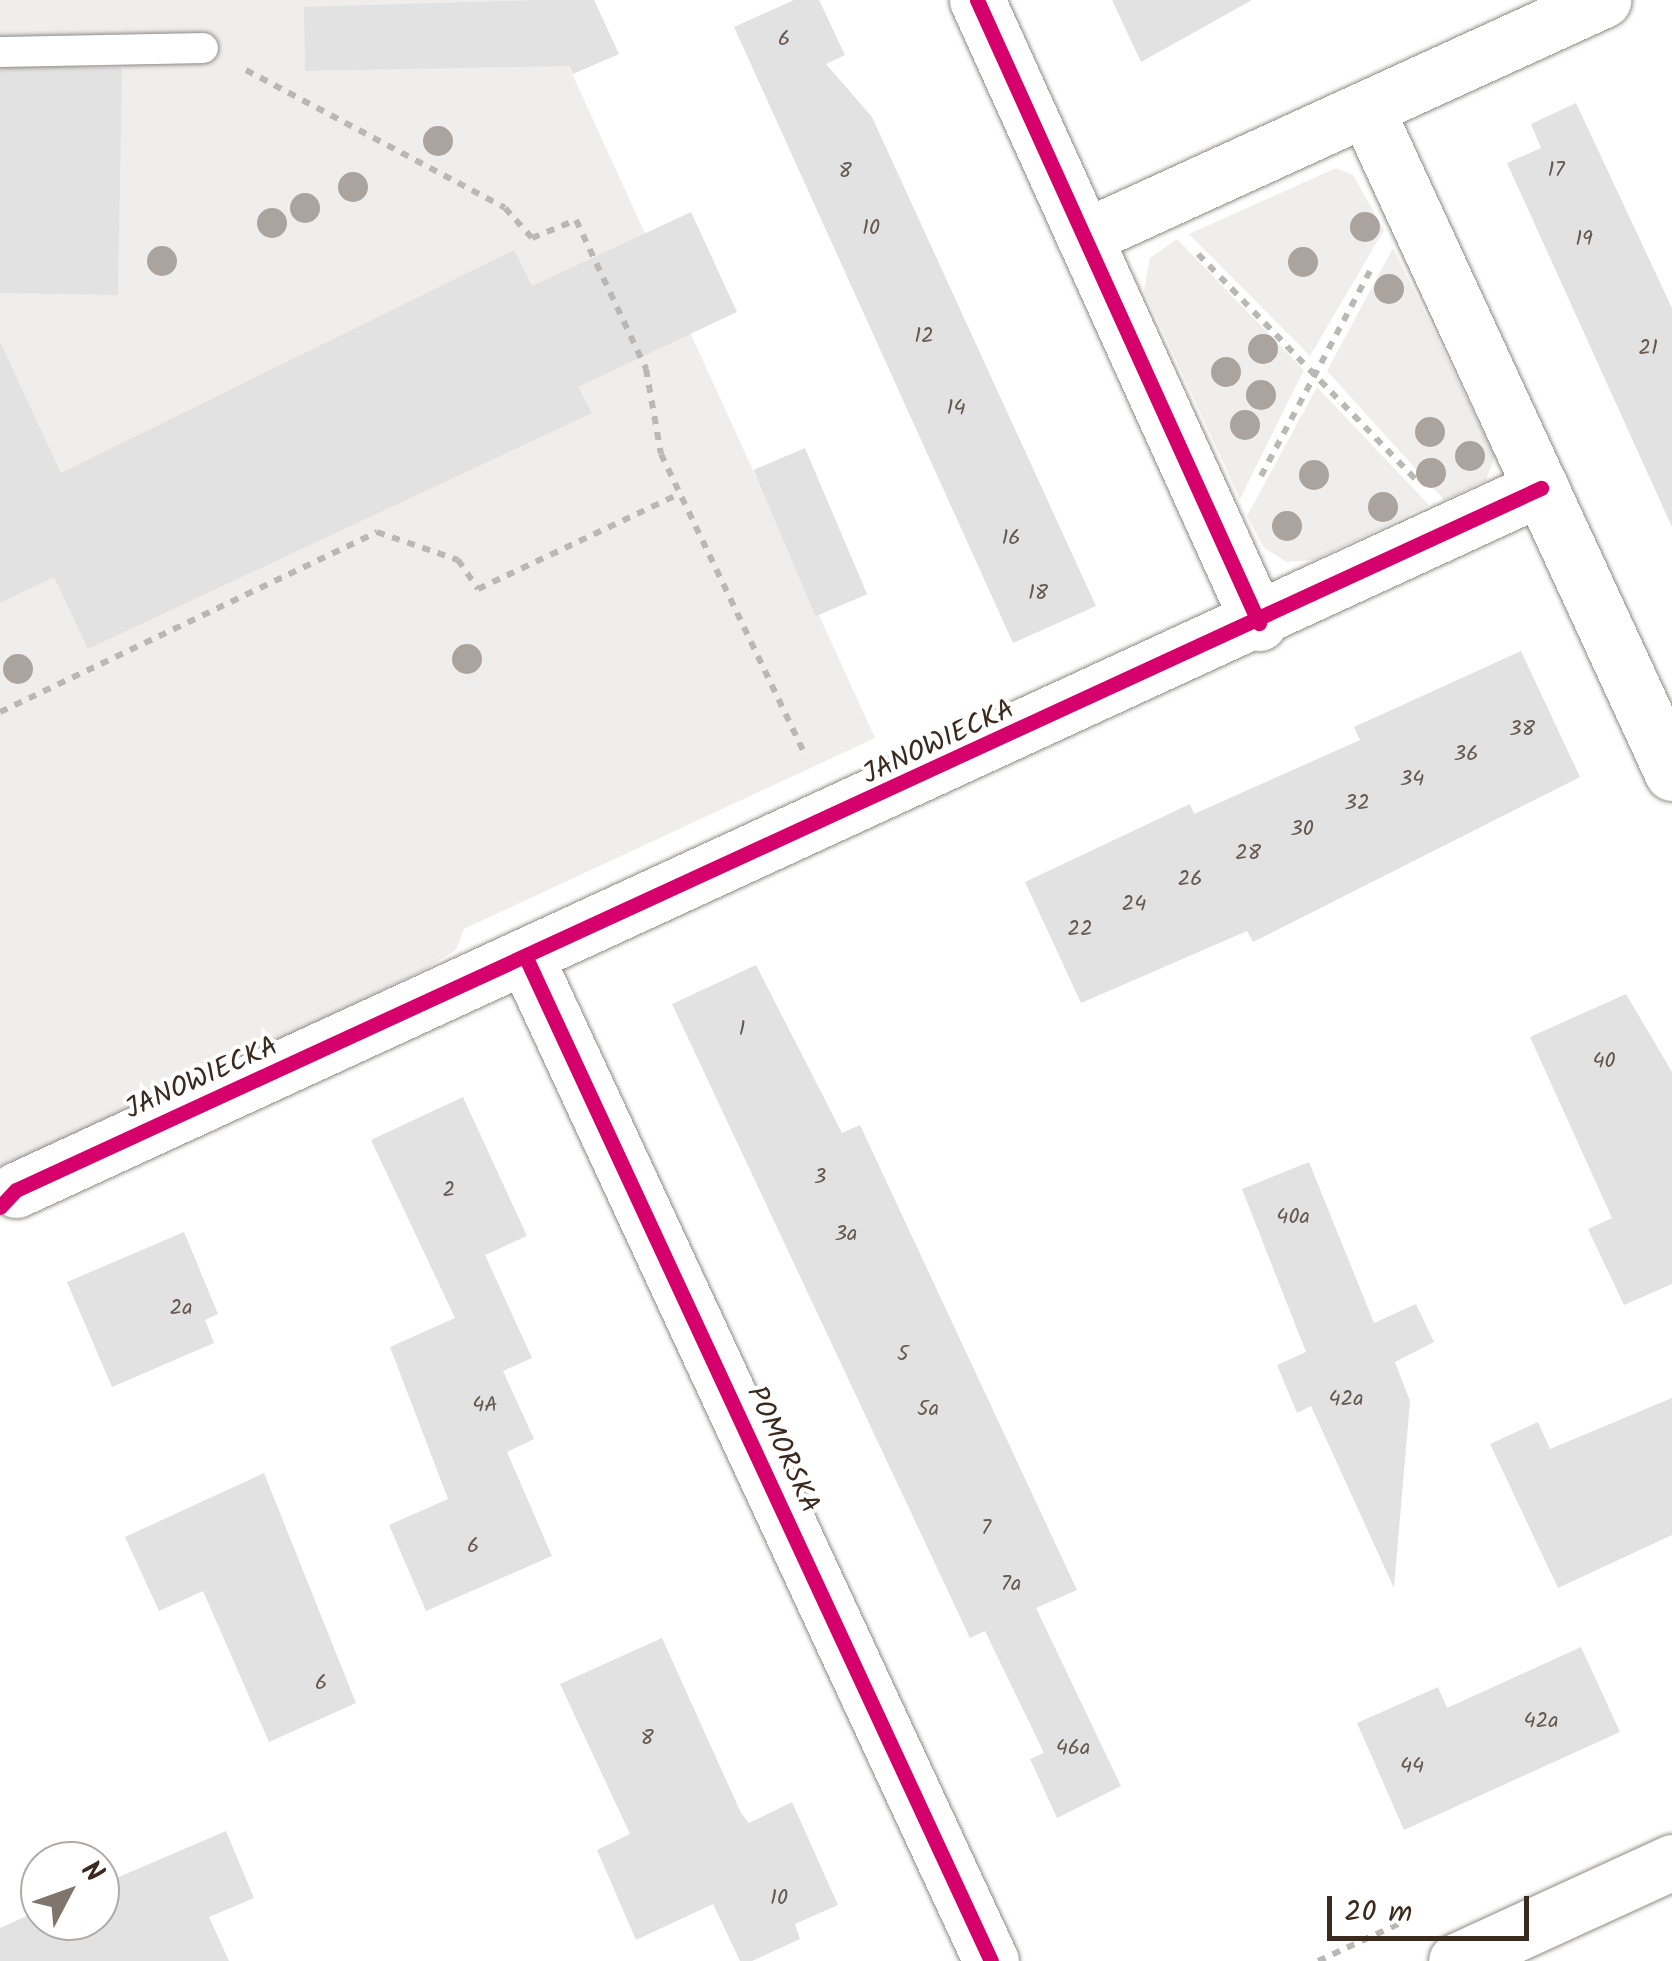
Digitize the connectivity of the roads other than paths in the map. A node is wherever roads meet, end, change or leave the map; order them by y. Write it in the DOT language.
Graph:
graph roads {
  1 [pos="977,0"];
  2 [pos="1602,0"];
  3 [pos="203,48"];
  4 [pos="0,52"];
  5 [pos="1366,111"];
  6 [pos="1084,237"];
  7 [pos="1541,488"];
  8 [pos="1260,623"];
  9 [pos="1672,773"];
  10 [pos="527,960"];
  11 [pos="16,1190"];
  12 [pos="1672,1862"];
  13 [pos="991,1961"];
  14 [pos="1456,1961"];
  1 -- 6 [label="street"];
  2 -- 5 [label="street"];
  3 -- 4 [label="lane"];
  5 -- 6 [label="street"];
  5 -- 7 [label="street"];
  6 -- 8 [label="street"];
  7 -- 8 [label="street, JANOWIECKA"];
  7 -- 9 [label="street"];
  8 -- 10 [label="street, JANOWIECKA"];
  10 -- 11 [label="street, JANOWIECKA"];
  10 -- 13 [label="street, POMORSKA"];
  12 -- 14 [label="street"];
}
